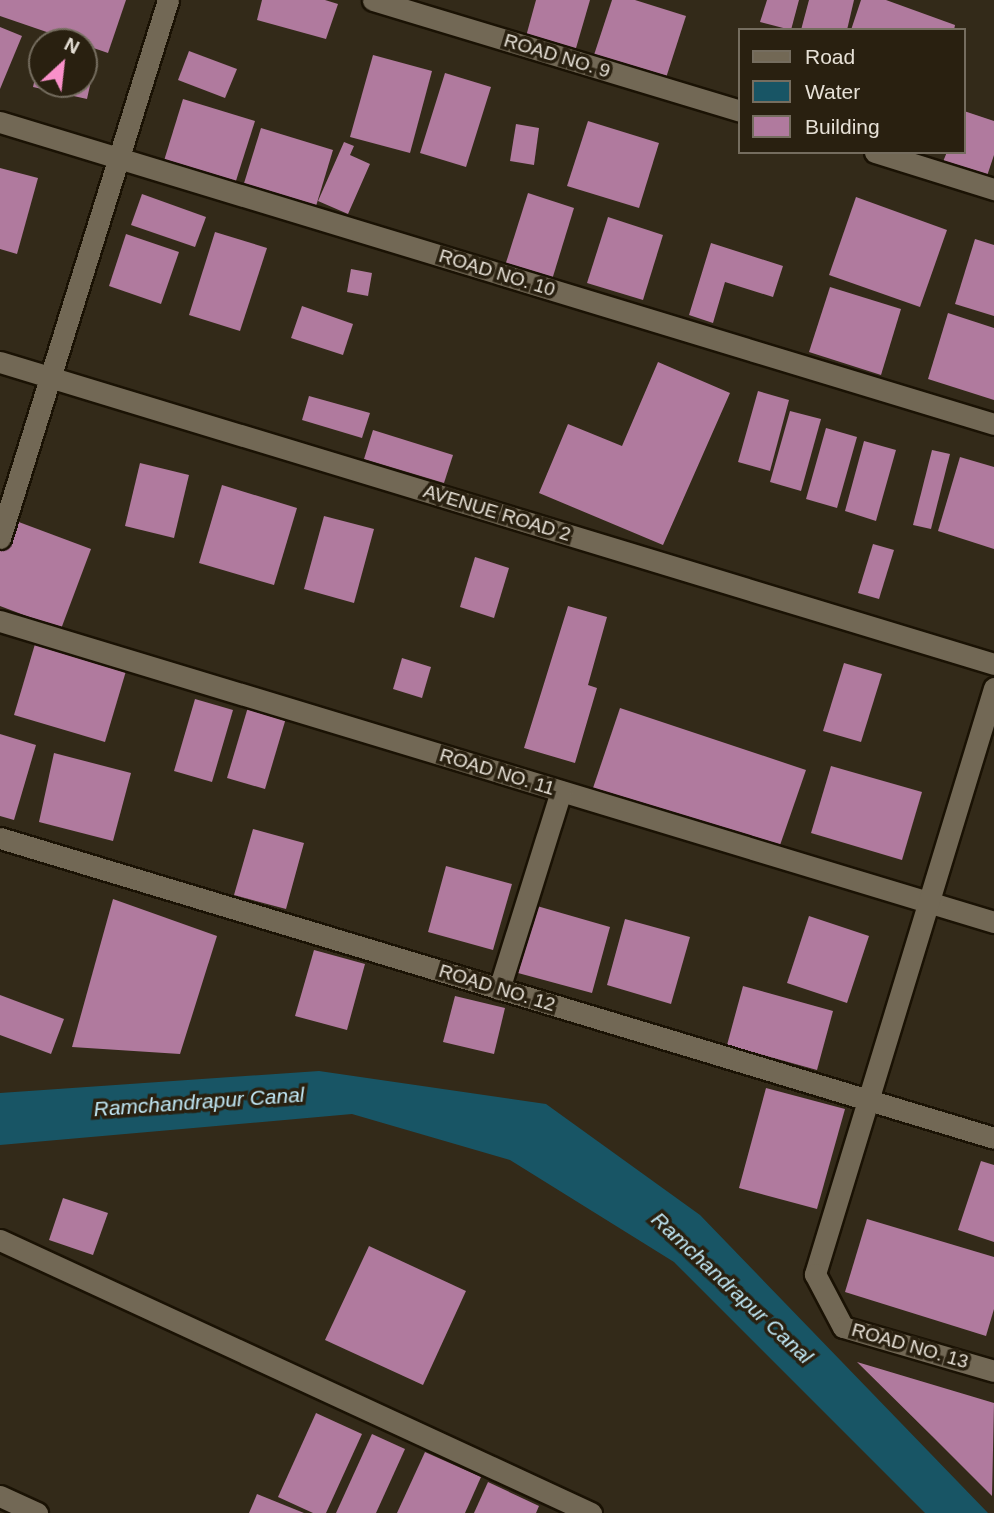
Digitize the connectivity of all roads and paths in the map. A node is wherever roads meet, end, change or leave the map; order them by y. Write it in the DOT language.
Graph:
graph roads {
  1 [pos="168,0"];
  2 [pos="373,0"];
  3 [pos="738,110"];
  4 [pos="0,122"];
  5 [pos="881,154"];
  6 [pos="119,158"];
  7 [pos="994,188"];
  8 [pos="0,362"];
  9 [pos="50,377"];
  10 [pos="994,424"];
  11 [pos="0,538"];
  12 [pos="0,621"];
  13 [pos="994,664"];
  14 [pos="994,688"];
  15 [pos="561,791"];
  16 [pos="0,838"];
  17 [pos="929,903"];
  18 [pos="994,922"];
  19 [pos="499,989"];
  20 [pos="868,1100"];
  21 [pos="994,1138"];
  22 [pos="0,1240"];
  23 [pos="994,1371"];
  24 [pos="0,1496"];
  25 [pos="37,1513"];
  26 [pos="591,1513"];
  1 -- 6 [label="street"];
  2 -- 3 [label="street, ROAD NO. 9"];
  4 -- 6 [label="street, ROAD NO. 10"];
  5 -- 7 [label="street"];
  6 -- 9 [label="street"];
  6 -- 10 [label="street, ROAD NO. 10"];
  8 -- 9 [label="street, AVENUE ROAD 2"];
  9 -- 11 [label="street"];
  9 -- 13 [label="street, AVENUE ROAD 2"];
  12 -- 15 [label="street, ROAD NO. 11"];
  14 -- 17 [label="street"];
  15 -- 17 [label="street, ROAD NO. 11"];
  15 -- 19 [label="street"];
  16 -- 19 [label="street, ROAD NO. 12"];
  17 -- 18 [label="street, ROAD NO. 11"];
  17 -- 20 [label="street"];
  19 -- 20 [label="street, ROAD NO. 12"];
  20 -- 21 [label="street, ROAD NO. 12"];
  20 -- 23 [label="street, ROAD NO. 13"];
  22 -- 26 [label="street"];
  24 -- 25 [label="street"];
}
